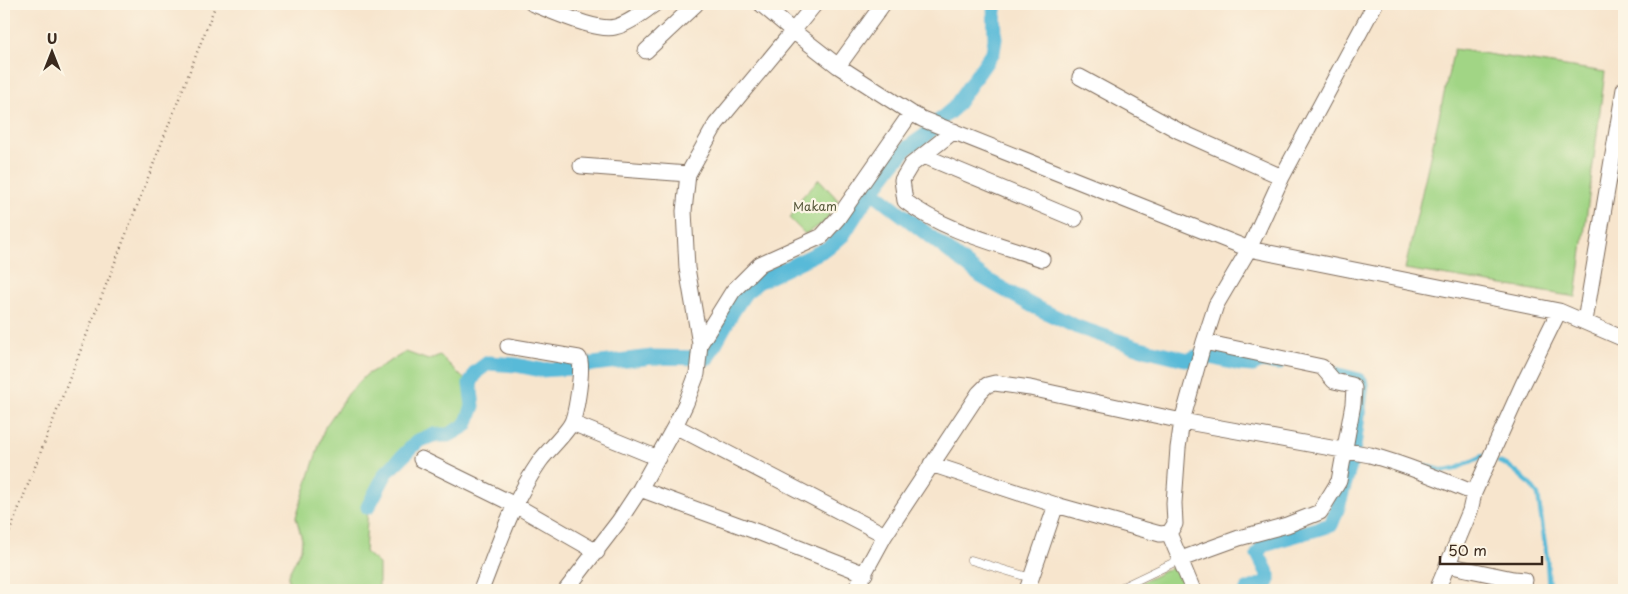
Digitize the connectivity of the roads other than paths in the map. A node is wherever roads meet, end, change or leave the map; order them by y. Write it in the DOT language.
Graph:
graph roads {
  1 [pos="533,4"];
  2 [pos="655,4"];
  3 [pos="696,4"];
  4 [pos="761,4"];
  5 [pos="815,4"];
  6 [pos="884,4"];
  7 [pos="1375,4"];
  8 [pos="793,31"];
  9 [pos="646,51"];
  10 [pos="838,66"];
  11 [pos="1080,77"];
  12 [pos="1624,89"];
  13 [pos="917,116"];
  14 [pos="947,128"];
  15 [pos="924,156"];
  16 [pos="581,166"];
  17 [pos="688,174"];
  18 [pos="1282,177"];
  19 [pos="1074,219"];
  20 [pos="1249,249"];
  21 [pos="1042,259"];
  22 [pos="1560,311"];
  23 [pos="1585,321"];
  24 [pos="1624,339"];
  25 [pos="1204,342"];
  26 [pos="508,346"];
  27 [pos="700,352"];
  28 [pos="1182,420"];
  29 [pos="572,423"];
  30 [pos="675,426"];
  31 [pos="1345,450"];
  32 [pos="658,458"];
  33 [pos="421,460"];
  34 [pos="931,464"];
  35 [pos="640,489"];
  36 [pos="1474,493"];
  37 [pos="1056,505"];
  38 [pos="515,506"];
  39 [pos="1169,533"];
  40 [pos="886,535"];
  41 [pos="597,552"];
  42 [pos="1181,559"];
  43 [pos="971,560"];
  44 [pos="1447,565"];
  45 [pos="1524,580"];
  46 [pos="1029,584"];
  47 [pos="861,585"];
  48 [pos="481,590"];
  49 [pos="566,590"];
  50 [pos="1116,590"];
  51 [pos="1193,590"];
  52 [pos="1437,590"];
  1 -- 2 [label="street"];
  3 -- 9 [label="street"];
  4 -- 8 [label="street"];
  5 -- 8 [label="street"];
  6 -- 10 [label="street"];
  7 -- 18 [label="street"];
  8 -- 10 [label="street"];
  8 -- 17 [label="street"];
  10 -- 13 [label="street"];
  11 -- 18 [label="street"];
  12 -- 23 [label="street"];
  13 -- 14 [label="street"];
  13 -- 27 [label="street"];
  14 -- 15 [label="street"];
  14 -- 20 [label="street"];
  15 -- 19 [label="street"];
  15 -- 21 [label="street"];
  16 -- 17 [label="street"];
  17 -- 27 [label="street"];
  18 -- 20 [label="street"];
  20 -- 22 [label="street"];
  20 -- 25 [label="street"];
  22 -- 23 [label="street"];
  22 -- 36 [label="street"];
  23 -- 24 [label="street"];
  25 -- 28 [label="street"];
  25 -- 31 [label="street"];
  26 -- 29 [label="street"];
  27 -- 30 [label="street"];
  28 -- 31 [label="street"];
  28 -- 34 [label="street"];
  28 -- 39 [label="street"];
  29 -- 32 [label="street"];
  29 -- 38 [label="street"];
  30 -- 32 [label="street"];
  30 -- 40 [label="street"];
  31 -- 36 [label="street"];
  31 -- 42 [label="street"];
  32 -- 35 [label="street"];
  33 -- 38 [label="street"];
  34 -- 37 [label="street"];
  34 -- 40 [label="street"];
  35 -- 41 [label="street"];
  35 -- 47 [label="street"];
  36 -- 44 [label="street"];
  37 -- 39 [label="street"];
  37 -- 46 [label="street"];
  38 -- 41 [label="street"];
  38 -- 48 [label="street"];
  39 -- 42 [label="street"];
  40 -- 47 [label="street"];
  41 -- 49 [label="street"];
  42 -- 50 [label="lane"];
  42 -- 51 [label="street"];
  43 -- 46 [label="lane"];
  44 -- 45 [label="street"];
  44 -- 52 [label="street"];
}
